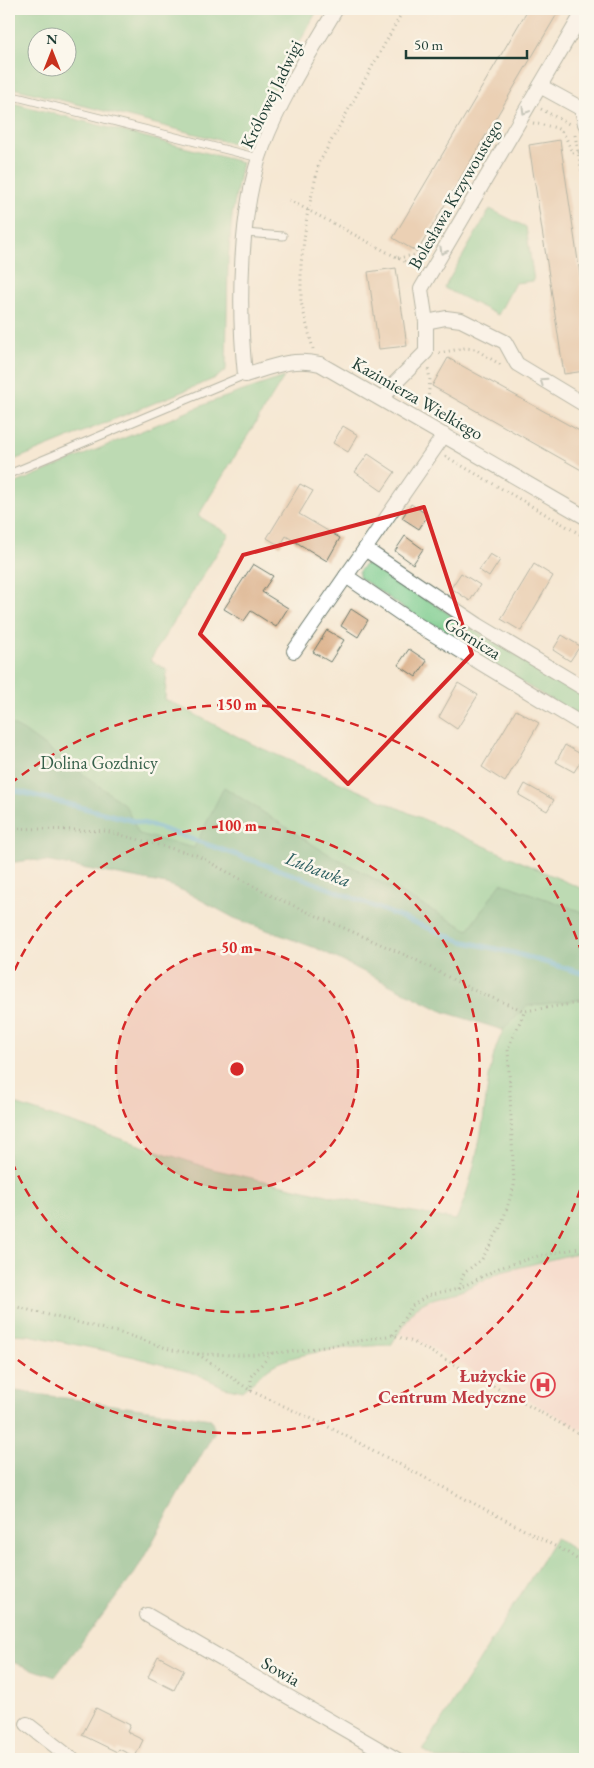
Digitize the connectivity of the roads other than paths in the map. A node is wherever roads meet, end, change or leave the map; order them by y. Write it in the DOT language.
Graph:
graph roads {
  1 [pos="336,9"];
  2 [pos="585,9"];
  3 [pos="540,86"];
  4 [pos="9,95"];
  5 [pos="585,124"];
  6 [pos="259,158"];
  7 [pos="245,233"];
  8 [pos="283,236"];
  9 [pos="426,322"];
  10 [pos="245,375"];
  11 [pos="383,399"];
  12 [pos="585,405"];
  13 [pos="444,436"];
  14 [pos="9,474"];
  15 [pos="585,517"];
  16 [pos="365,549"];
  17 [pos="346,576"];
  18 [pos="294,651"];
  19 [pos="585,689"];
  20 [pos="585,726"];
  21 [pos="147,1615"];
  22 [pos="27,1724"];
  23 [pos="72,1759"];
  24 [pos="396,1759"];
  1 -- 6 [label="street, Królowej Jadwigi"];
  2 -- 3 [label="street, Bolesława Krzywoustego"];
  3 -- 5 [label="street"];
  3 -- 9 [label="street, Bolesława Krzywoustego, one-way"];
  4 -- 6 [label="lane"];
  6 -- 7 [label="street, Królowej Jadwigi"];
  7 -- 8 [label="lane"];
  7 -- 10 [label="street, Królowej Jadwigi"];
  9 -- 11 [label="street, Bolesława Krzywoustego"];
  12 -- 9 [label="street, one-way"];
  10 -- 11 [label="street, Kazimierza Wielkiego"];
  10 -- 14 [label="lane"];
  11 -- 13 [label="street, Kazimierza Wielkiego"];
  13 -- 15 [label="street, Kazimierza Wielkiego"];
  13 -- 16 [label="street"];
  16 -- 17 [label="street"];
  16 -- 19 [label="street, Górnicza"];
  17 -- 18 [label="street"];
  17 -- 20 [label="street, Górnicza"];
  21 -- 24 [label="street, Sowia"];
  22 -- 23 [label="street"];
}
